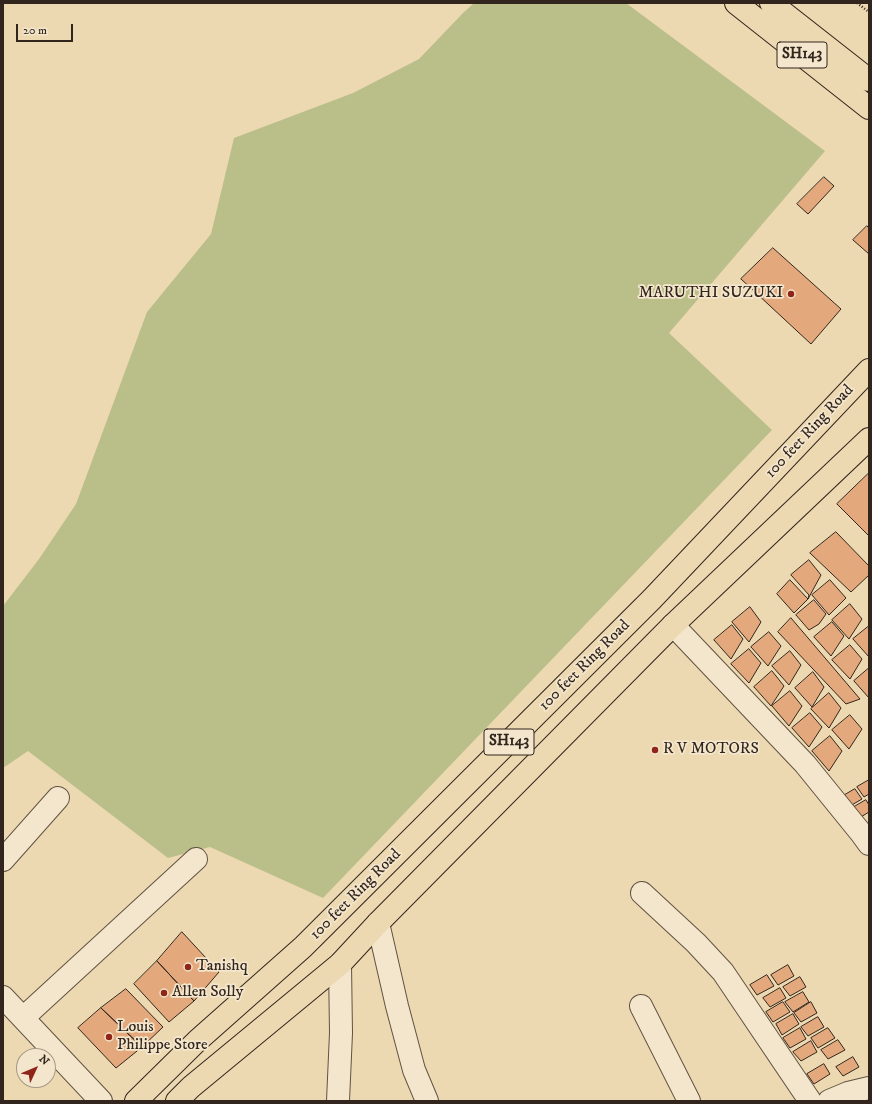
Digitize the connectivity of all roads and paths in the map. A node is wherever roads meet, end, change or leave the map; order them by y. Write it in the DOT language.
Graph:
graph roads {
  1 [pos="736,3"];
  2 [pos="771,3"];
  3 [pos="857,3"];
  4 [pos="869,12"];
  5 [pos="869,80"];
  6 [pos="869,108"];
  7 [pos="869,370"];
  8 [pos="869,439"];
  9 [pos="673,625"];
  10 [pos="58,798"];
  11 [pos="869,844"];
  12 [pos="196,859"];
  13 [pos="3,860"];
  14 [pos="642,893"];
  15 [pos="378,923"];
  16 [pos="340,964"];
  17 [pos="3,997"];
  18 [pos="641,1006"];
  19 [pos="23,1018"];
  20 [pos="869,1088"];
  21 [pos="101,1101"];
  22 [pos="136,1101"];
  23 [pos="177,1101"];
  24 [pos="338,1101"];
  25 [pos="427,1101"];
  26 [pos="689,1101"];
  27 [pos="810,1101"];
  28 [pos="829,1101"];
  1 -- 6 [label="main road, SH143"];
  2 -- 5 [label="main road, SH143"];
  3 -- 4 [label="path"];
  7 -- 22 [label="main road, 100 feet Ring Road / SH143"];
  8 -- 9 [label="main road, SH143"];
  9 -- 11 [label="street"];
  9 -- 15 [label="main road, SH143"];
  10 -- 13 [label="street"];
  12 -- 19 [label="street"];
  14 -- 27 [label="street"];
  15 -- 16 [label="main road, SH143"];
  15 -- 25 [label="street"];
  16 -- 23 [label="main road, SH143"];
  16 -- 24 [label="street"];
  17 -- 19 [label="street"];
  18 -- 26 [label="street"];
  19 -- 21 [label="street"];
  20 -- 28 [label="street"];
}
